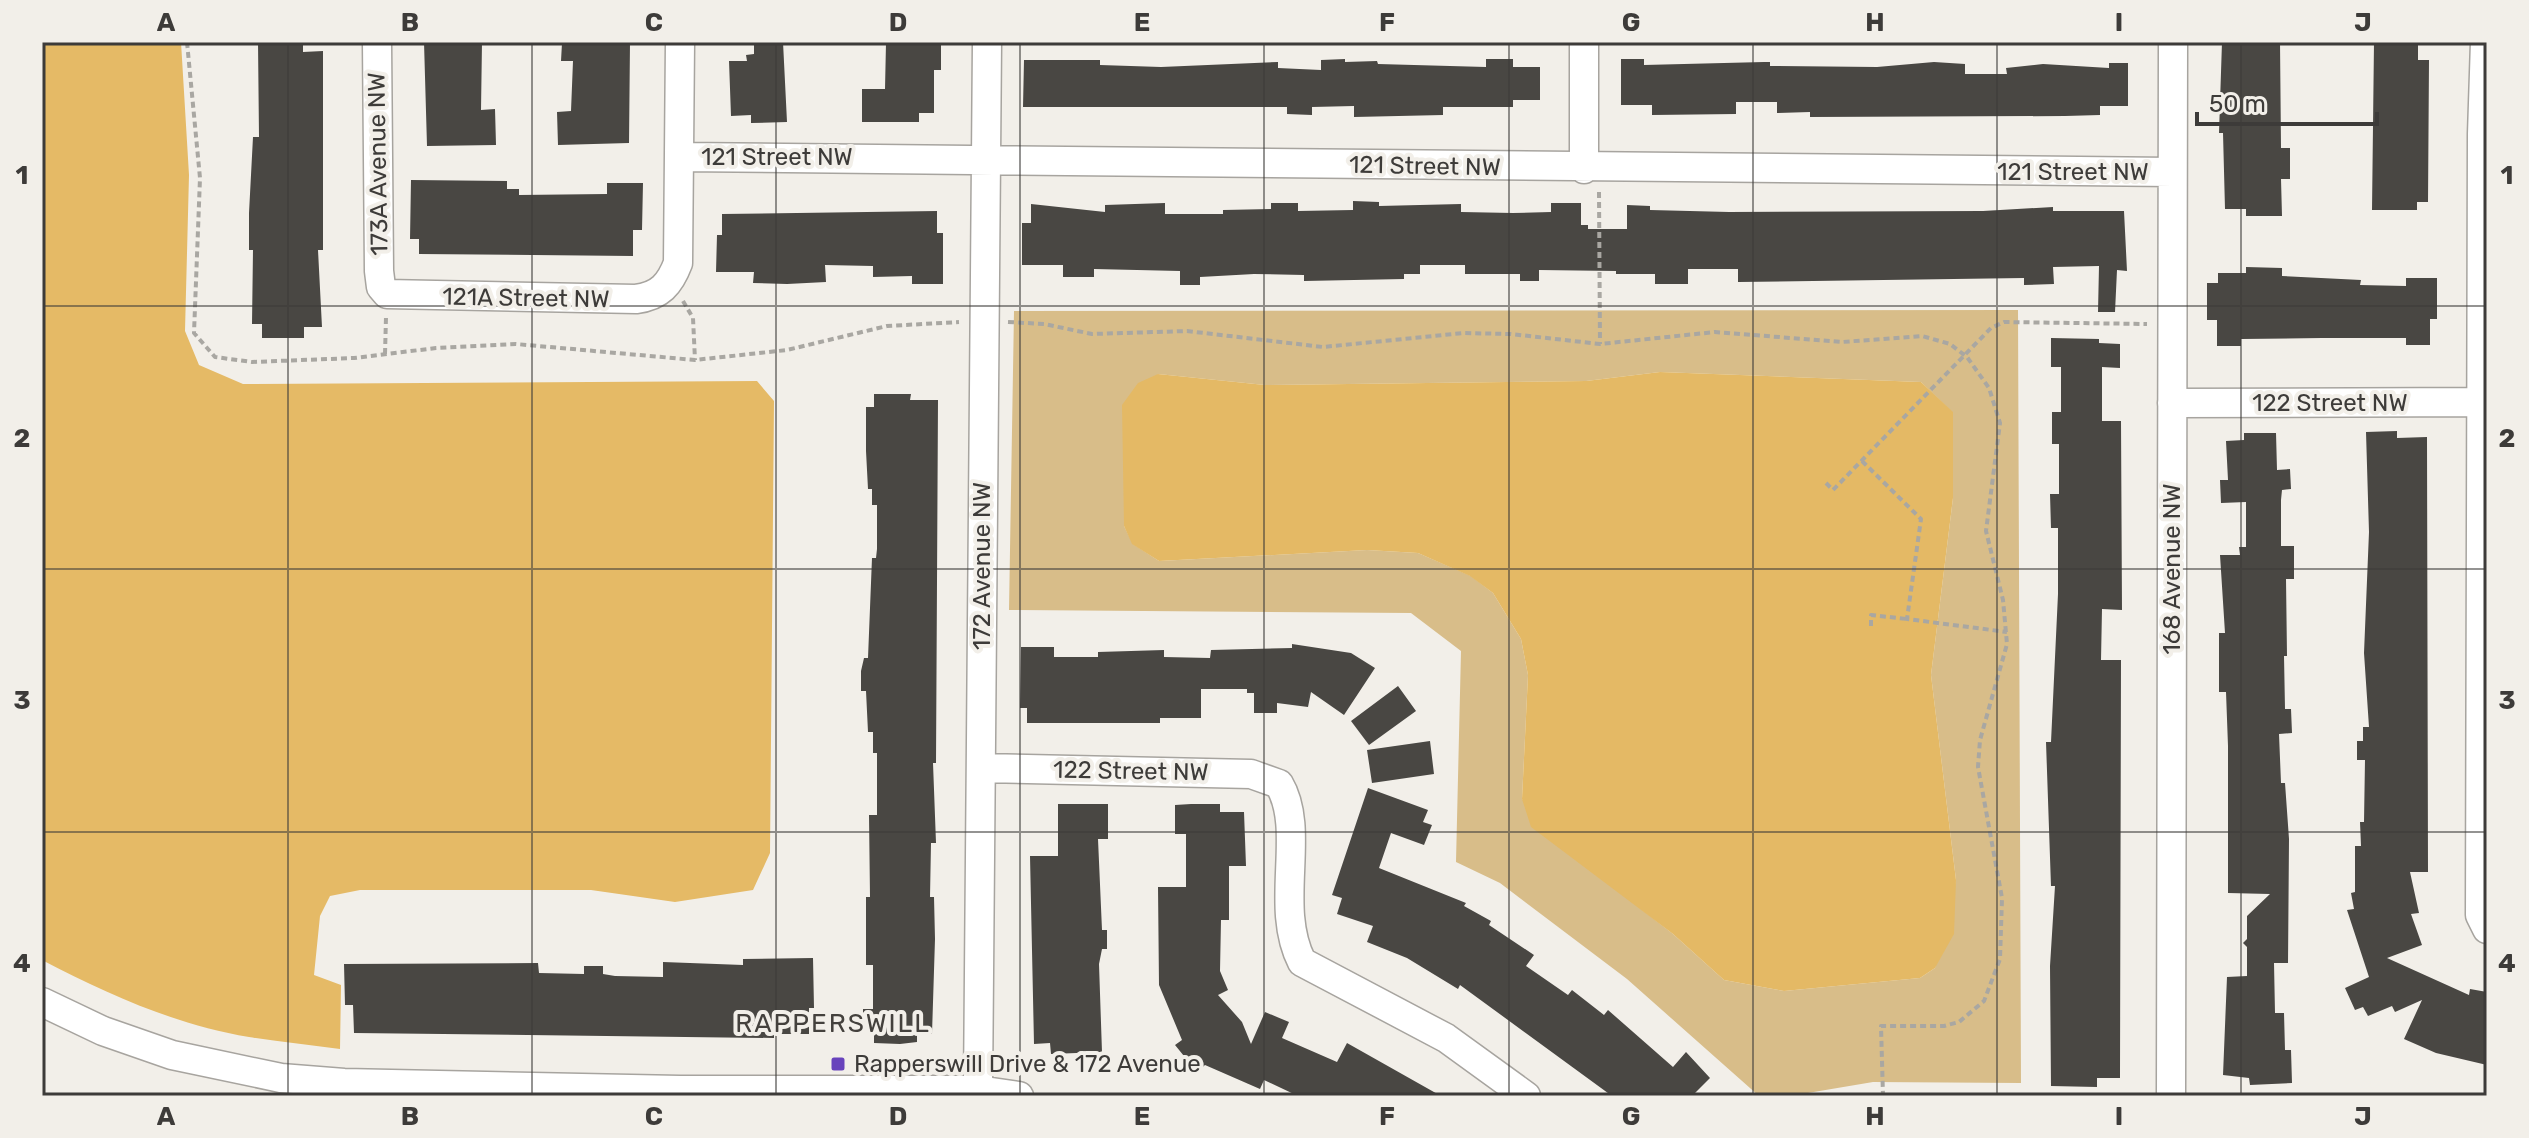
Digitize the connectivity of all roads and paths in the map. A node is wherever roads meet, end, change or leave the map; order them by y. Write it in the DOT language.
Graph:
graph roads {
  1 [pos="377,42"];
  2 [pos="680,42"];
  3 [pos="987,42"];
  4 [pos="1584,42"];
  5 [pos="2173,42"];
  6 [pos="2485,42"];
  7 [pos="679,157"];
  8 [pos="984,158"];
  9 [pos="1592,169"];
  10 [pos="2172,172"];
  11 [pos="671,283"];
  12 [pos="384,290"];
  13 [pos="983,322"];
  14 [pos="2172,324"];
  15 [pos="1600,344"];
  16 [pos="385,354"];
  17 [pos="1967,357"];
  18 [pos="695,360"];
  19 [pos="2484,402"];
  20 [pos="2172,403"];
  21 [pos="1862,461"];
  22 [pos="1826,483"];
  23 [pos="1907,619"];
  24 [pos="1871,626"];
  25 [pos="2007,632"];
  26 [pos="981,768"];
  27 [pos="2487,929"];
  28 [pos="42,1002"];
  29 [pos="344,1090"];
  30 [pos="514,1090"];
  31 [pos="978,1090"];
  32 [pos="680,1093"];
  33 [pos="1019,1096"];
  34 [pos="1526,1096"];
  35 [pos="1883,1096"];
  36 [pos="2171,1096"];
  1 -- 12 [label="street, 173A Avenue NW"];
  2 -- 7 [label="street"];
  3 -- 8 [label="street, 172 Avenue NW"];
  4 -- 9 [label="street"];
  5 -- 10 [label="street, 168 Avenue NW"];
  6 -- 19 [label="street"];
  7 -- 8 [label="street, 121 Street NW"];
  7 -- 11 [label="street"];
  8 -- 9 [label="street, 121 Street NW"];
  8 -- 13 [label="street, 172 Avenue NW"];
  9 -- 10 [label="street, 121 Street NW"];
  9 -- 15 [label="path"];
  10 -- 14 [label="street, 168 Avenue NW"];
  11 -- 12 [label="street, 121A Street NW"];
  11 -- 18 [label="path"];
  12 -- 16 [label="path"];
  13 -- 15 [label="path"];
  13 -- 26 [label="street, 172 Avenue NW"];
  14 -- 17 [label="path"];
  14 -- 20 [label="street, 168 Avenue NW"];
  15 -- 17 [label="path"];
  17 -- 21 [label="path"];
  17 -- 25 [label="path"];
  19 -- 20 [label="street, 122 Street NW"];
  19 -- 27 [label="street"];
  20 -- 36 [label="street, 168 Avenue NW"];
  21 -- 22 [label="path"];
  21 -- 23 [label="path"];
  23 -- 24 [label="path"];
  23 -- 25 [label="path"];
  25 -- 35 [label="path"];
  26 -- 31 [label="street, 172 Avenue NW"];
  26 -- 34 [label="street, 122 Street NW"];
  28 -- 29 [label="street"];
  29 -- 30 [label="street"];
  30 -- 32 [label="street"];
  31 -- 32 [label="street"];
  31 -- 33 [label="street"];
}
